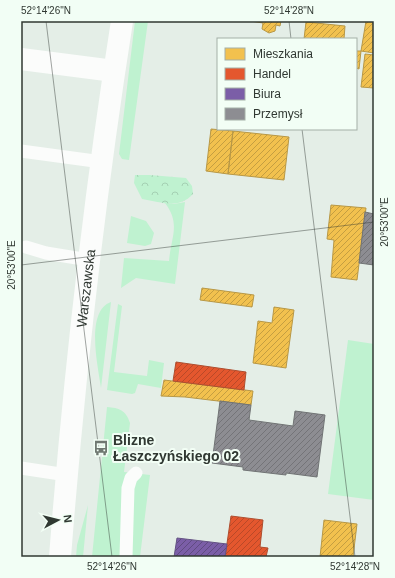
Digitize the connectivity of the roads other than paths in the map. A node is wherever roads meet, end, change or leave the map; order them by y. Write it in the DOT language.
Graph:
graph roads {
  1 [pos="122,21"];
  2 [pos="21,59"];
  3 [pos="114,71"];
  4 [pos="21,151"];
  5 [pos="102,162"];
  6 [pos="26,247"];
  7 [pos="89,260"];
  8 [pos="21,468"];
  9 [pos="136,473"];
  10 [pos="67,475"];
  11 [pos="60,557"];
  12 [pos="126,557"];
  1 -- 3 [label="main road, Warszawska"];
  2 -- 3 [label="main road"];
  3 -- 5 [label="main road, Warszawska"];
  4 -- 5 [label="lane"];
  5 -- 7 [label="main road, Warszawska"];
  6 -- 7 [label="lane"];
  7 -- 10 [label="main road, Warszawska"];
  8 -- 10 [label="lane"];
  9 -- 12 [label="lane"];
  10 -- 11 [label="main road, Warszawska"];
}
